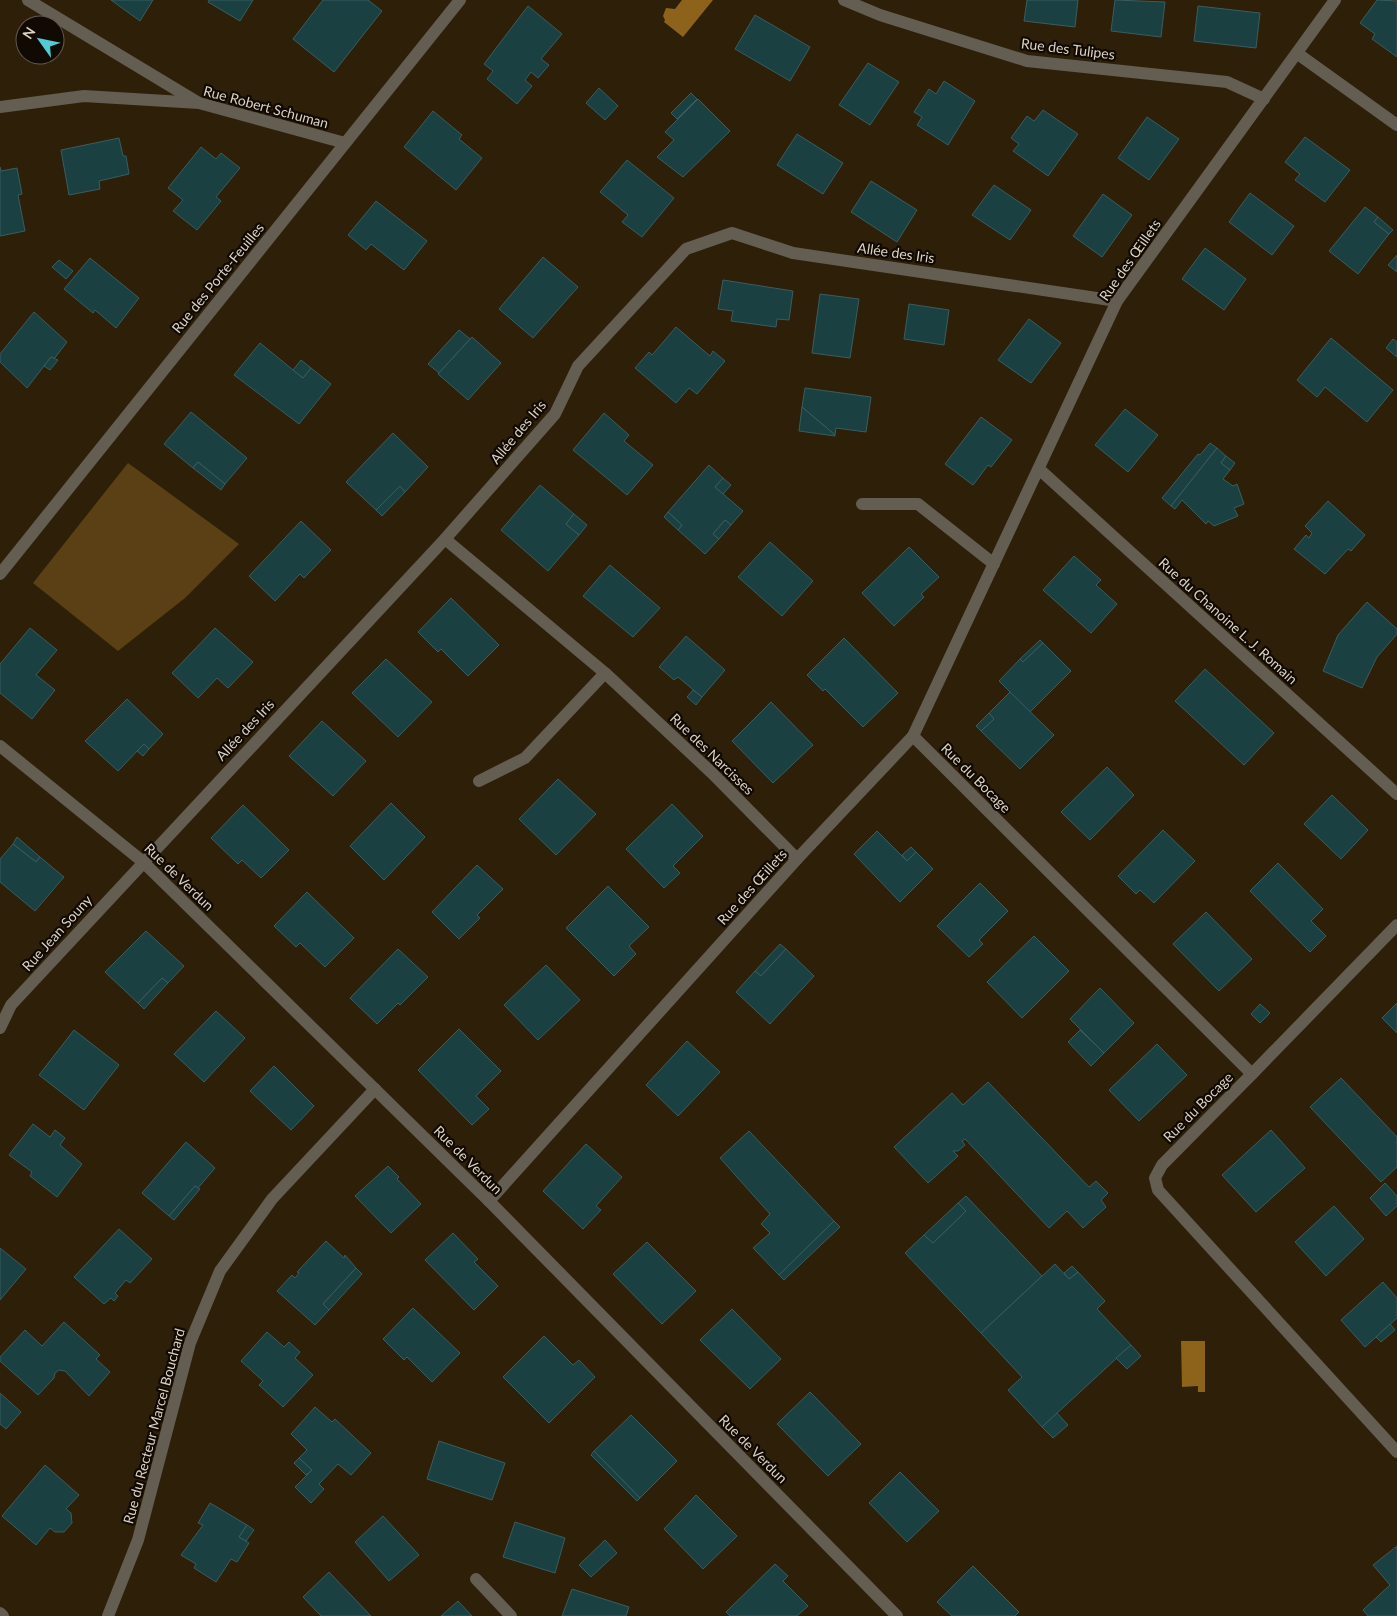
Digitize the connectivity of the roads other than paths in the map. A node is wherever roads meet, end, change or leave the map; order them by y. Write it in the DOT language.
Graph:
graph roads {
  1 [pos="28,0"];
  2 [pos="460,0"];
  3 [pos="844,0"];
  4 [pos="1335,0"];
  5 [pos="1298,54"];
  6 [pos="1264,99"];
  7 [pos="199,103"];
  8 [pos="0,107"];
  9 [pos="1397,125"];
  10 [pos="345,143"];
  11 [pos="1117,301"];
  12 [pos="1039,470"];
  13 [pos="862,504"];
  14 [pos="445,539"];
  15 [pos="994,564"];
  16 [pos="0,574"];
  17 [pos="605,673"];
  18 [pos="914,736"];
  19 [pos="0,746"];
  20 [pos="478,781"];
  21 [pos="1397,794"];
  22 [pos="797,859"];
  23 [pos="142,862"];
  24 [pos="1397,925"];
  25 [pos="0,1028"];
  26 [pos="1252,1074"];
  27 [pos="375,1089"];
  28 [pos="489,1202"];
  29 [pos="1397,1452"];
  30 [pos="476,1579"];
  31 [pos="0,1613"];
  32 [pos="4,1616"];
  33 [pos="108,1616"];
  34 [pos="511,1616"];
  35 [pos="897,1616"];
  1 -- 7 [label="street"];
  2 -- 10 [label="street, Rue des Porte-Feuilles"];
  3 -- 6 [label="street, Rue des Tulipes"];
  4 -- 5 [label="street, Rue des Œillets"];
  5 -- 6 [label="street, Rue des Œillets"];
  5 -- 9 [label="street"];
  6 -- 11 [label="street, Rue des Œillets"];
  7 -- 8 [label="street, Rue Robert Schuman"];
  7 -- 10 [label="street, Rue Robert Schuman"];
  10 -- 16 [label="street, Rue des Porte-Feuilles"];
  11 -- 12 [label="street, Rue des Œillets"];
  11 -- 14 [label="street, Allée des Iris"];
  12 -- 15 [label="street, Rue des Œillets"];
  12 -- 21 [label="street, Rue du Chanoine L. J. Romain"];
  13 -- 15 [label="street"];
  14 -- 17 [label="street, Rue des Narcisses"];
  14 -- 23 [label="street, Allée des Iris"];
  15 -- 18 [label="street, Rue des Œillets"];
  17 -- 20 [label="street"];
  17 -- 22 [label="street, Rue des Narcisses"];
  18 -- 22 [label="street, Rue des Œillets"];
  18 -- 26 [label="street, Rue du Bocage"];
  19 -- 23 [label="street, Rue de Verdun"];
  22 -- 28 [label="street, Rue des Œillets"];
  23 -- 25 [label="street, Rue Jean Souny"];
  23 -- 27 [label="street, Rue de Verdun"];
  24 -- 26 [label="street"];
  26 -- 29 [label="street, Rue du Bocage"];
  27 -- 28 [label="street, Rue de Verdun"];
  27 -- 33 [label="street, Rue du Recteur Marcel Bouchard"];
  28 -- 35 [label="street, Rue de Verdun"];
  30 -- 34 [label="street"];
  31 -- 32 [label="street"];
}
